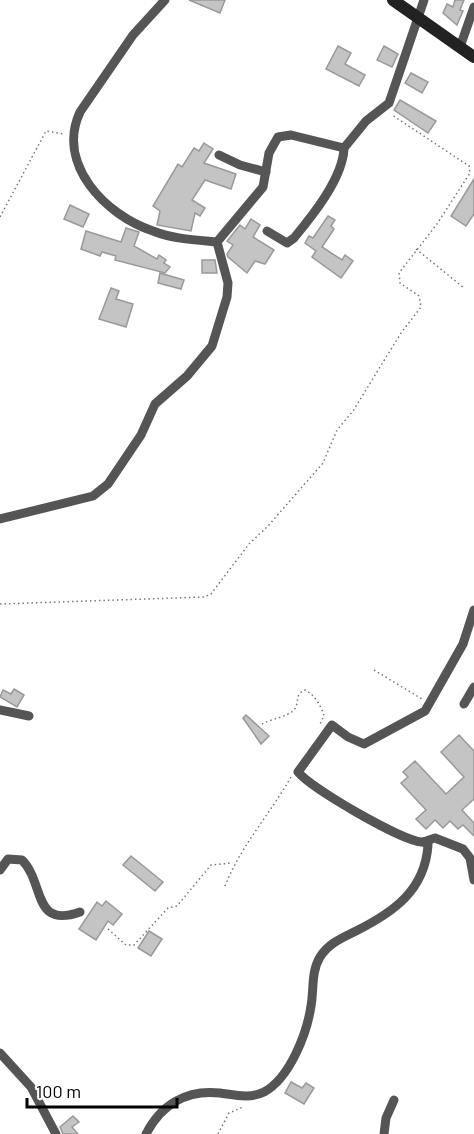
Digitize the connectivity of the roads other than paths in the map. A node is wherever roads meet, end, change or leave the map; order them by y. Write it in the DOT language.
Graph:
graph roads {
  1 [pos="165,0"];
  2 [pos="393,0"];
  3 [pos="424,0"];
  4 [pos="474,7"];
  5 [pos="418,17"];
  6 [pos="460,47"];
  7 [pos="474,57"];
  8 [pos="344,148"];
  9 [pos="219,155"];
  10 [pos="266,172"];
  11 [pos="267,231"];
  12 [pos="217,242"];
  13 [pos="0,519"];
  14 [pos="474,610"];
  15 [pos="474,687"];
  16 [pos="464,704"];
  17 [pos="0,710"];
  18 [pos="29,716"];
  19 [pos="424,842"];
  20 [pos="0,870"];
  21 [pos="474,880"];
  22 [pos="80,912"];
  23 [pos="0,1053"];
  24 [pos="394,1100"];
  25 [pos="56,1134"];
  26 [pos="146,1134"];
  27 [pos="384,1134"];
  1 -- 12 [label="street"];
  2 -- 5 [label="main road"];
  3 -- 5 [label="street"];
  4 -- 6 [label="street"];
  5 -- 6 [label="main road"];
  5 -- 8 [label="street"];
  6 -- 7 [label="main road"];
  8 -- 10 [label="street"];
  8 -- 11 [label="street"];
  9 -- 10 [label="street"];
  10 -- 12 [label="street"];
  12 -- 13 [label="street"];
  14 -- 19 [label="street"];
  15 -- 16 [label="street"];
  17 -- 18 [label="street"];
  19 -- 21 [label="street"];
  19 -- 26 [label="street"];
  20 -- 22 [label="street"];
  23 -- 25 [label="street"];
  24 -- 27 [label="street"];
}
